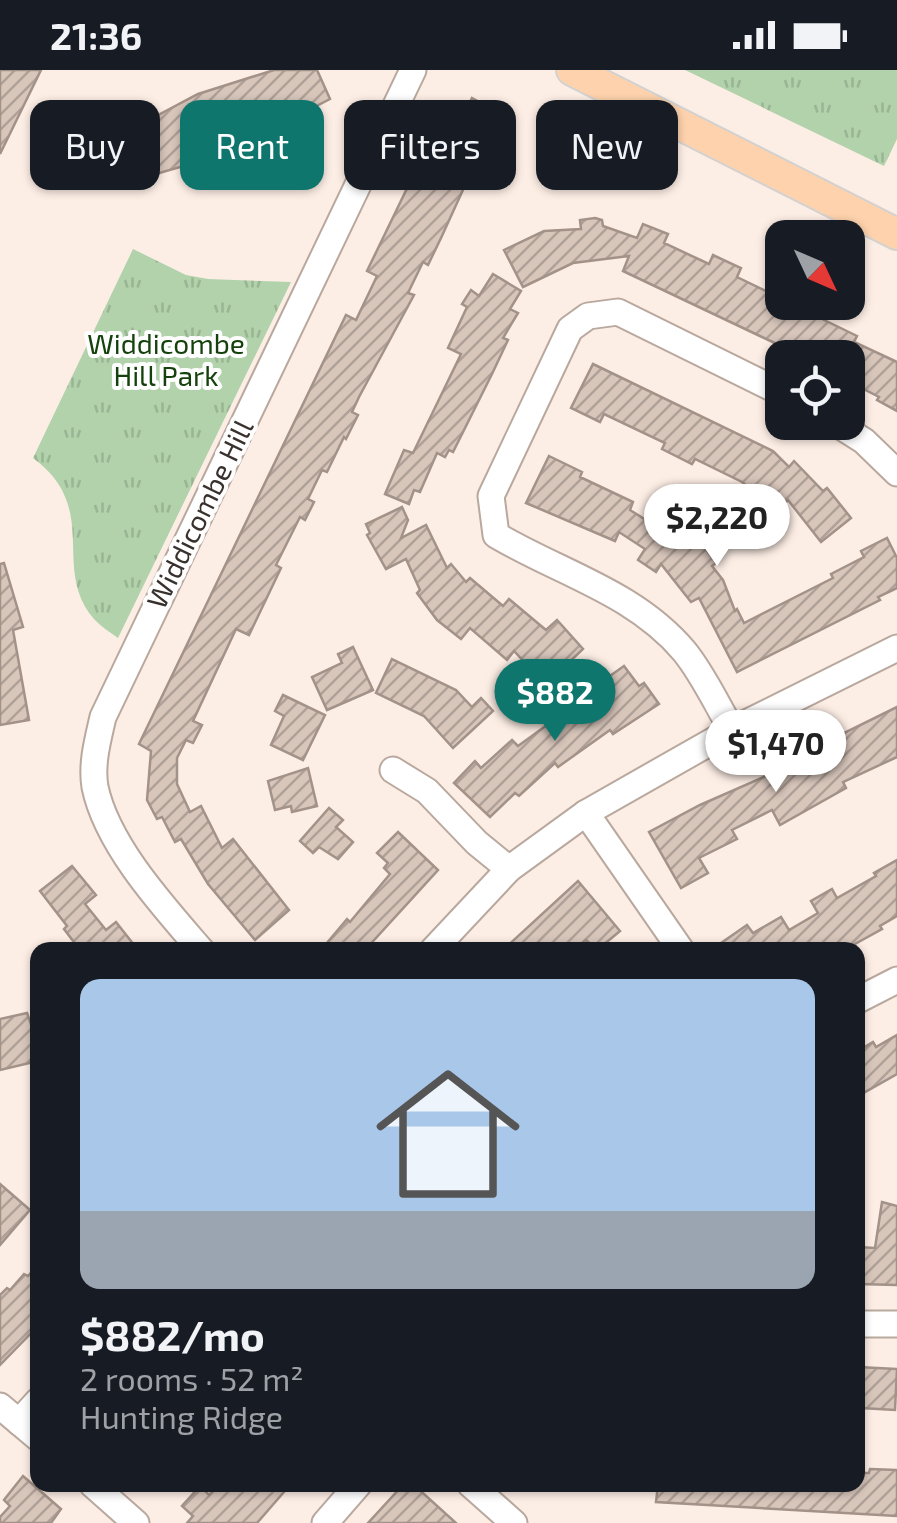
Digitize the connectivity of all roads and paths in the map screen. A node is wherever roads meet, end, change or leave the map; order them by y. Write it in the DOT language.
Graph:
graph roads {
  1 [pos="413,70"];
  2 [pos="572,70"];
  3 [pos="897,234"];
  4 [pos="765,385"];
  5 [pos="862,440"];
  6 [pos="897,473"];
  7 [pos="897,648"];
  8 [pos="732,730"];
  9 [pos="392,770"];
  10 [pos="586,814"];
  11 [pos="510,870"];
  12 [pos="195,942"];
  13 [pos="441,942"];
  14 [pos="675,942"];
  15 [pos="897,980"];
  16 [pos="865,996"];
  17 [pos="865,1324"];
  18 [pos="897,1324"];
  19 [pos="99,1492"];
  20 [pos="352,1492"];
  21 [pos="480,1492"];
  22 [pos="127,1520"];
  23 [pos="326,1523"];
  24 [pos="514,1523"];
  1 -- 12 [label="street, Widdicombe Hill"];
  2 -- 3 [label="main road"];
  4 -- 8 [label="street"];
  5 -- 6 [label="street"];
  7 -- 8 [label="street"];
  8 -- 10 [label="street"];
  9 -- 11 [label="street"];
  10 -- 11 [label="street"];
  10 -- 14 [label="street"];
  11 -- 13 [label="street"];
  15 -- 16 [label="street"];
  17 -- 18 [label="street"];
  19 -- 22 [label="street"];
  20 -- 23 [label="street"];
  21 -- 24 [label="street"];
}
